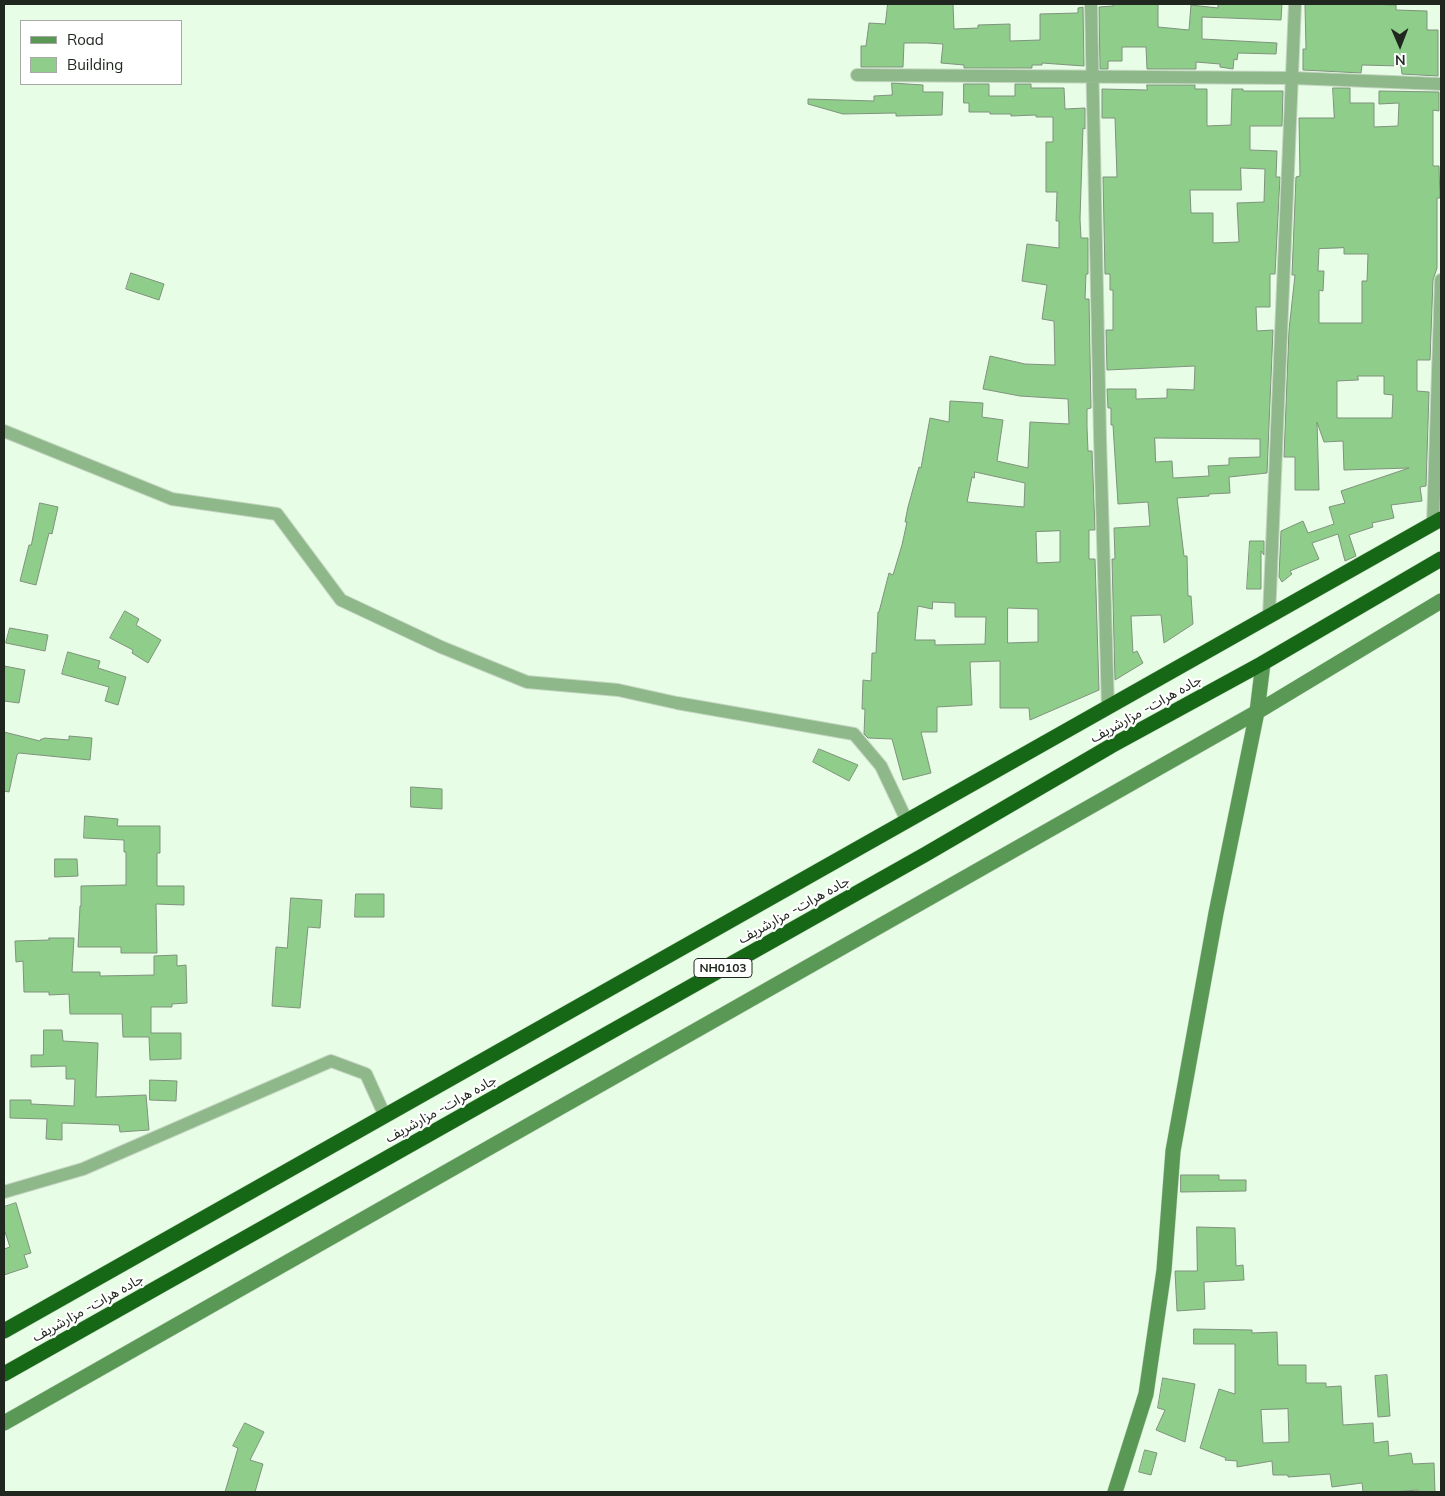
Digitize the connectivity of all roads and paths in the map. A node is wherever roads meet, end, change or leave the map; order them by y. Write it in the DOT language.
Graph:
graph roads {
  1 [pos="1092,4"];
  2 [pos="1295,4"];
  3 [pos="857,75"];
  4 [pos="1092,76"];
  5 [pos="1293,78"];
  6 [pos="1441,84"];
  7 [pos="1441,280"];
  8 [pos="4,431"];
  9 [pos="1437,522"];
  10 [pos="1441,559"];
  11 [pos="1441,601"];
  12 [pos="1269,617"];
  13 [pos="1263,663"];
  14 [pos="1108,708"];
  15 [pos="1257,712"];
  16 [pos="907,821"];
  17 [pos="385,1116"];
  18 [pos="4,1192"];
  19 [pos="4,1331"];
  20 [pos="4,1374"];
  21 [pos="4,1423"];
  22 [pos="1115,1492"];
  1 -- 4 [label="street"];
  2 -- 5 [label="street"];
  3 -- 4 [label="street"];
  4 -- 5 [label="street"];
  4 -- 14 [label="street"];
  5 -- 6 [label="street"];
  5 -- 12 [label="street"];
  7 -- 9 [label="street"];
  8 -- 16 [label="street"];
  9 -- 12 [label="highway, جاده هرات- مزارشریف"];
  10 -- 13 [label="highway, جاده هرات- مزارشریف / NH0103"];
  11 -- 15 [label="street"];
  12 -- 14 [label="highway, جاده هرات- مزارشریف"];
  13 -- 15 [label="street"];
  13 -- 20 [label="highway, جاده هرات- مزارشریف / NH0103"];
  14 -- 16 [label="highway, جاده هرات- مزارشریف"];
  15 -- 21 [label="street"];
  15 -- 22 [label="street"];
  16 -- 17 [label="highway, جاده هرات- مزارشریف"];
  17 -- 18 [label="street"];
  17 -- 19 [label="highway, جاده هرات- مزارشریف"];
}
